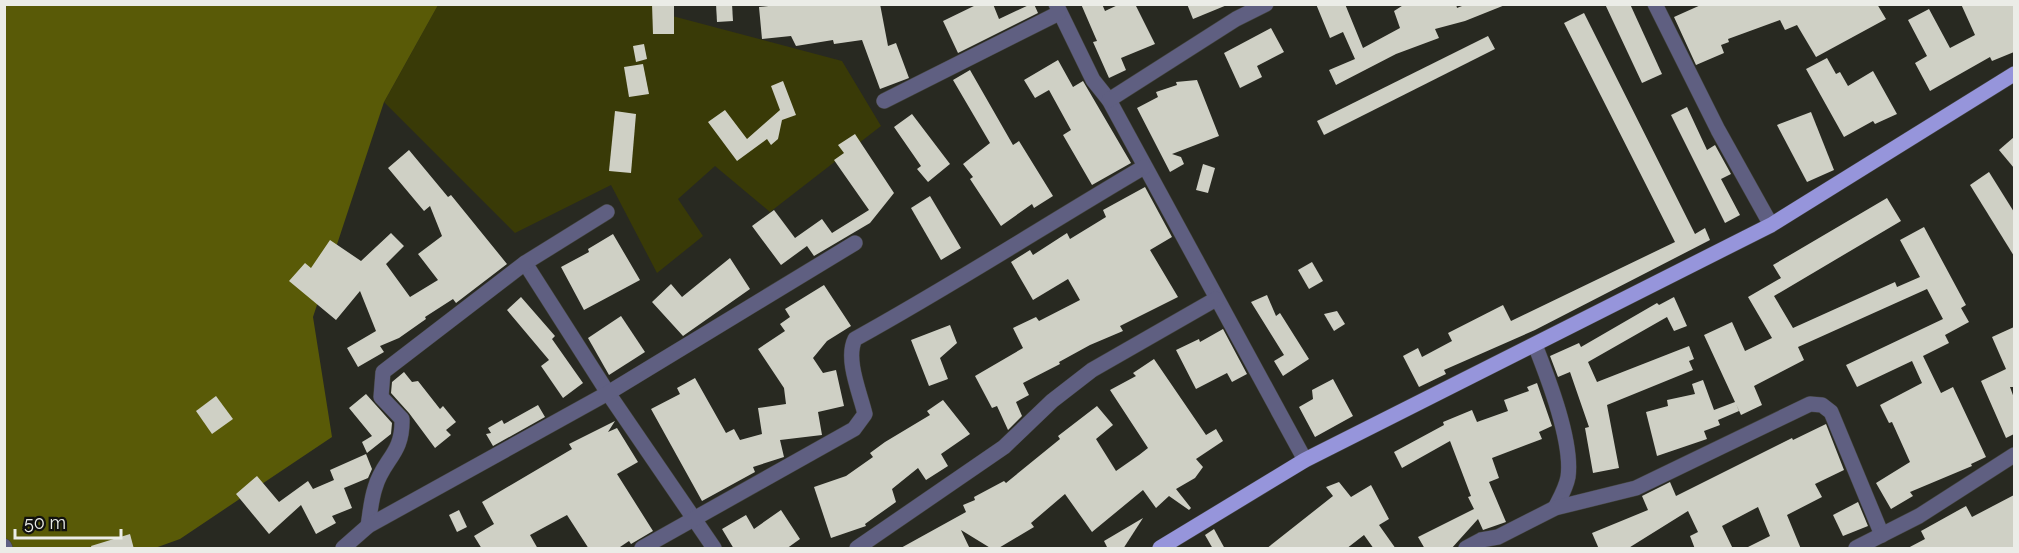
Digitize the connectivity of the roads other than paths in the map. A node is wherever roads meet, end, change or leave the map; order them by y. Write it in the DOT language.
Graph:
graph roads {
  1 [pos="1266,4"];
  2 [pos="1655,4"];
  3 [pos="1057,9"];
  4 [pos="2014,74"];
  5 [pos="1108,100"];
  6 [pos="884,101"];
  7 [pos="1144,167"];
  8 [pos="607,212"];
  9 [pos="1771,225"];
  10 [pos="855,243"];
  11 [pos="525,263"];
  12 [pos="1216,299"];
  13 [pos="1535,345"];
  14 [pos="608,393"];
  15 [pos="2014,455"];
  16 [pos="1305,460"];
  17 [pos="1555,508"];
  18 [pos="695,519"];
  19 [pos="368,526"];
  20 [pos="1882,535"];
  21 [pos="1501,543"];
  22 [pos="343,549"];
  23 [pos="642,549"];
  24 [pos="714,549"];
  25 [pos="857,549"];
  26 [pos="1160,549"];
  27 [pos="1466,549"];
  28 [pos="1856,549"];
  1 -- 5 [label="street"];
  2 -- 9 [label="street"];
  3 -- 5 [label="street"];
  3 -- 6 [label="street"];
  4 -- 9 [label="main road"];
  5 -- 7 [label="street"];
  7 -- 12 [label="street"];
  7 -- 18 [label="street"];
  8 -- 11 [label="street"];
  9 -- 13 [label="main road"];
  10 -- 14 [label="street"];
  11 -- 14 [label="street"];
  11 -- 19 [label="street"];
  12 -- 16 [label="street"];
  12 -- 25 [label="street"];
  13 -- 16 [label="main road"];
  13 -- 17 [label="street"];
  14 -- 18 [label="street"];
  14 -- 19 [label="street"];
  15 -- 20 [label="street"];
  16 -- 26 [label="main road"];
  17 -- 20 [label="street"];
  17 -- 21 [label="street"];
  18 -- 23 [label="street"];
  18 -- 24 [label="street"];
  19 -- 22 [label="street"];
  20 -- 28 [label="street"];
  21 -- 27 [label="street"];
}
